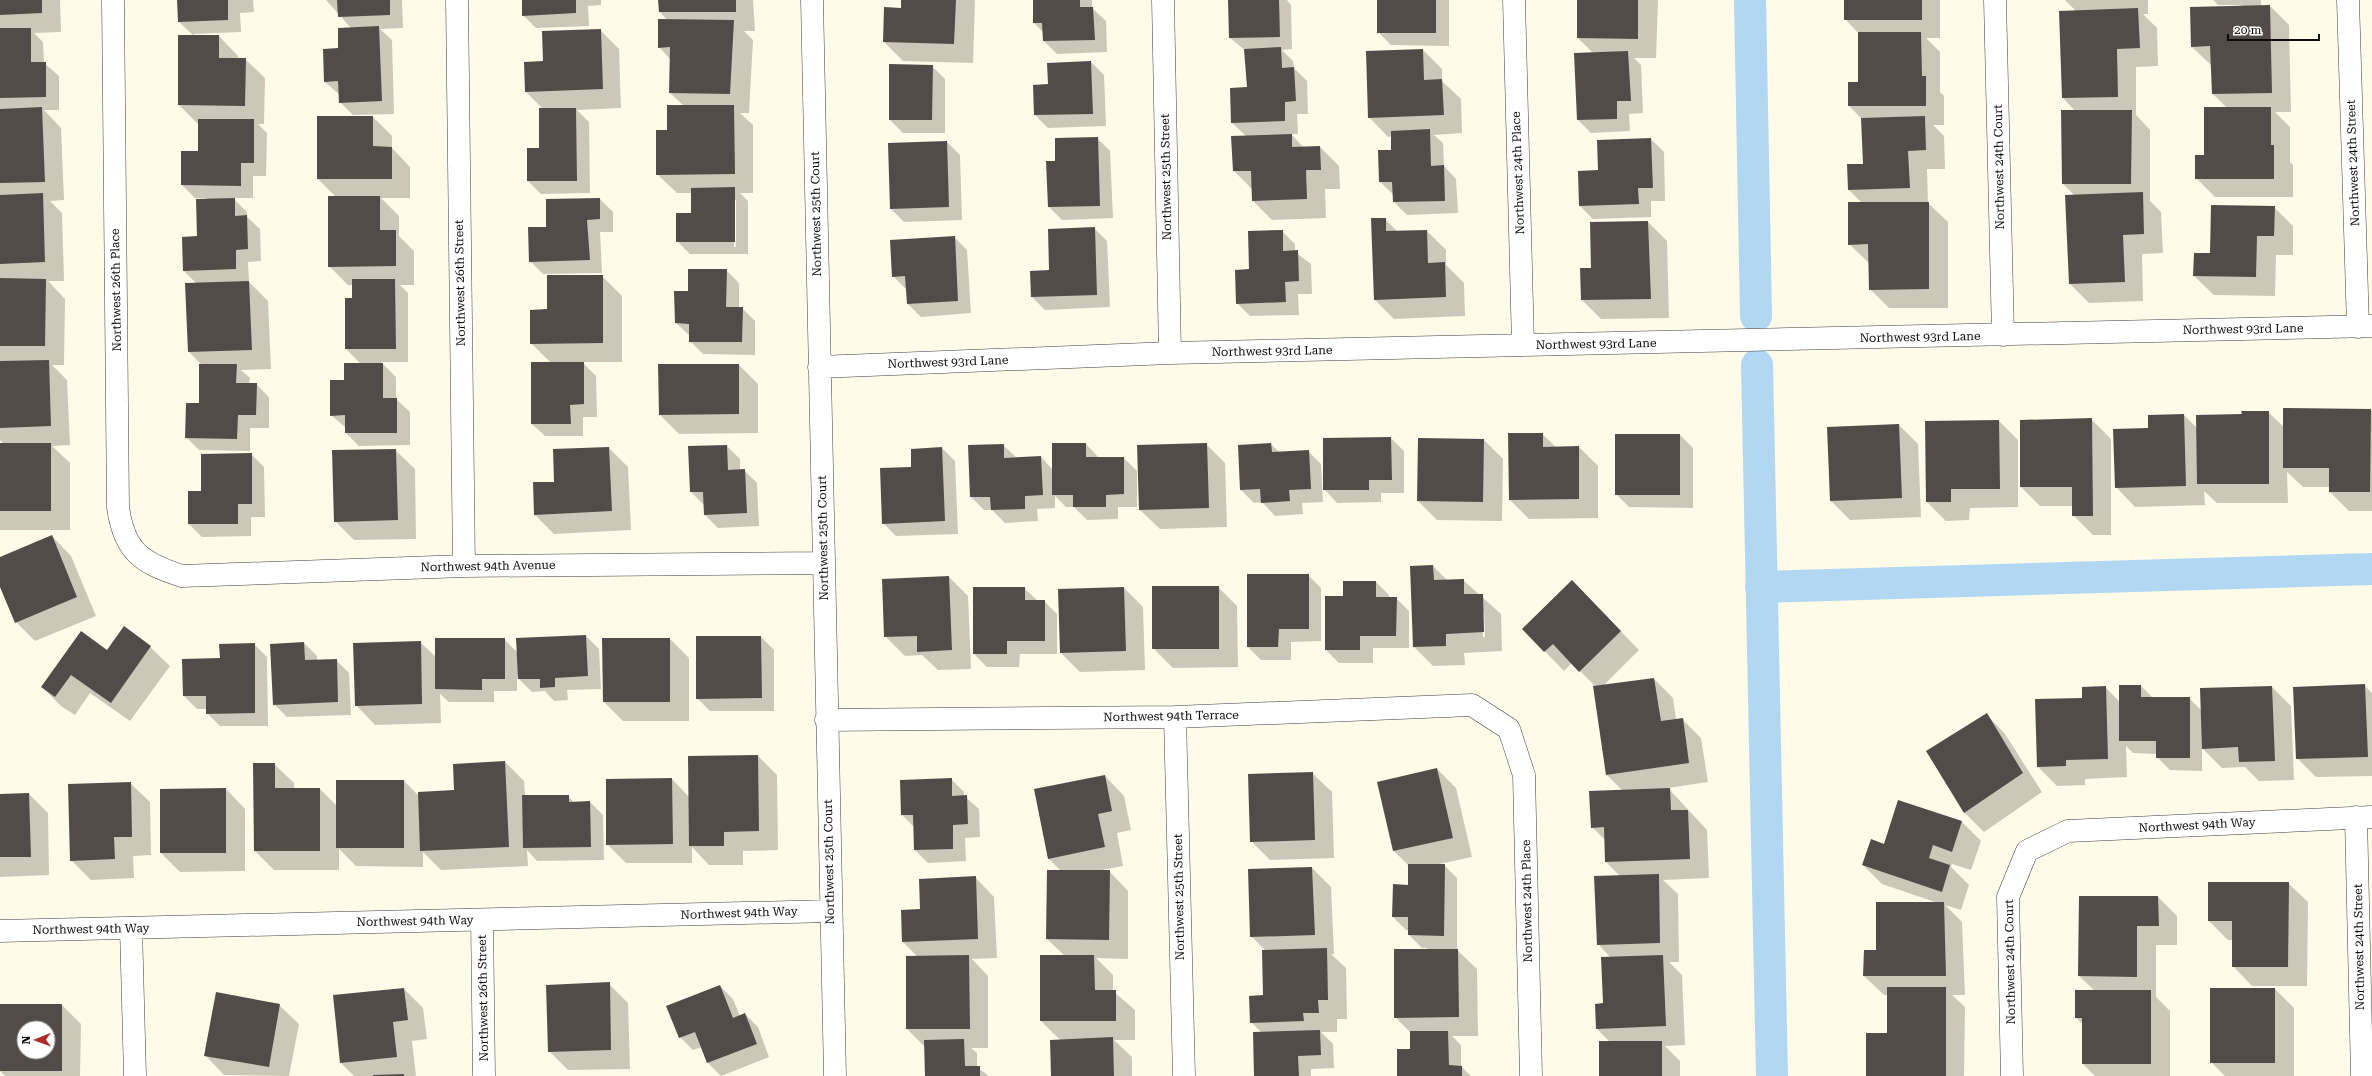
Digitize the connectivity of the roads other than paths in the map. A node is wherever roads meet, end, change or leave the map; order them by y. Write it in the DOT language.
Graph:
graph roads {
  1 [pos="113,0"];
  2 [pos="457,0"];
  3 [pos="812,0"];
  4 [pos="1162,0"];
  5 [pos="1514,0"];
  6 [pos="1995,0"];
  7 [pos="2348,0"];
  8 [pos="2365,327"];
  9 [pos="2002,335"];
  10 [pos="1523,345"];
  11 [pos="1170,353"];
  12 [pos="819,367"];
  13 [pos="823,563"];
  14 [pos="464,566"];
  15 [pos="155,567"];
  16 [pos="1175,717"];
  17 [pos="826,720"];
  18 [pos="1508,729"];
  19 [pos="2364,817"];
  20 [pos="2027,851"];
  21 [pos="830,911"];
  22 [pos="482,920"];
  23 [pos="131,928"];
  24 [pos="0,931"];
  25 [pos="135,1076"];
  26 [pos="484,1076"];
  27 [pos="835,1076"];
  28 [pos="1184,1076"];
  29 [pos="1531,1076"];
  30 [pos="2012,1076"];
  31 [pos="2362,1076"];
  1 -- 15 [label="street, Northwest 26th Place"];
  2 -- 14 [label="street, Northwest 26th Street"];
  3 -- 12 [label="street, Northwest 25th Court"];
  4 -- 11 [label="street, Northwest 25th Street"];
  5 -- 10 [label="street, Northwest 24th Place"];
  6 -- 9 [label="street, Northwest 24th Court"];
  7 -- 8 [label="street, Northwest 24th Street"];
  8 -- 9 [label="street, Northwest 93rd Lane"];
  9 -- 10 [label="street, Northwest 93rd Lane"];
  10 -- 11 [label="street, Northwest 93rd Lane"];
  11 -- 12 [label="street, Northwest 93rd Lane"];
  12 -- 13 [label="street, Northwest 25th Court"];
  13 -- 14 [label="street, Northwest 94th Avenue"];
  13 -- 17 [label="street, Northwest 25th Court"];
  14 -- 15 [label="street, Northwest 94th Avenue"];
  16 -- 17 [label="street, Northwest 94th Terrace"];
  16 -- 18 [label="street, Northwest 94th Terrace"];
  16 -- 28 [label="street, Northwest 25th Street"];
  17 -- 21 [label="street, Northwest 25th Court"];
  18 -- 29 [label="street, Northwest 24th Place"];
  19 -- 20 [label="street, Northwest 94th Way"];
  19 -- 31 [label="street, Northwest 24th Street"];
  20 -- 30 [label="street, Northwest 24th Court"];
  21 -- 22 [label="street, Northwest 94th Way"];
  21 -- 27 [label="street, Northwest 25th Court"];
  22 -- 23 [label="street, Northwest 94th Way"];
  22 -- 26 [label="street, Northwest 26th Street"];
  23 -- 24 [label="street, Northwest 94th Way"];
  23 -- 25 [label="street"];
}
